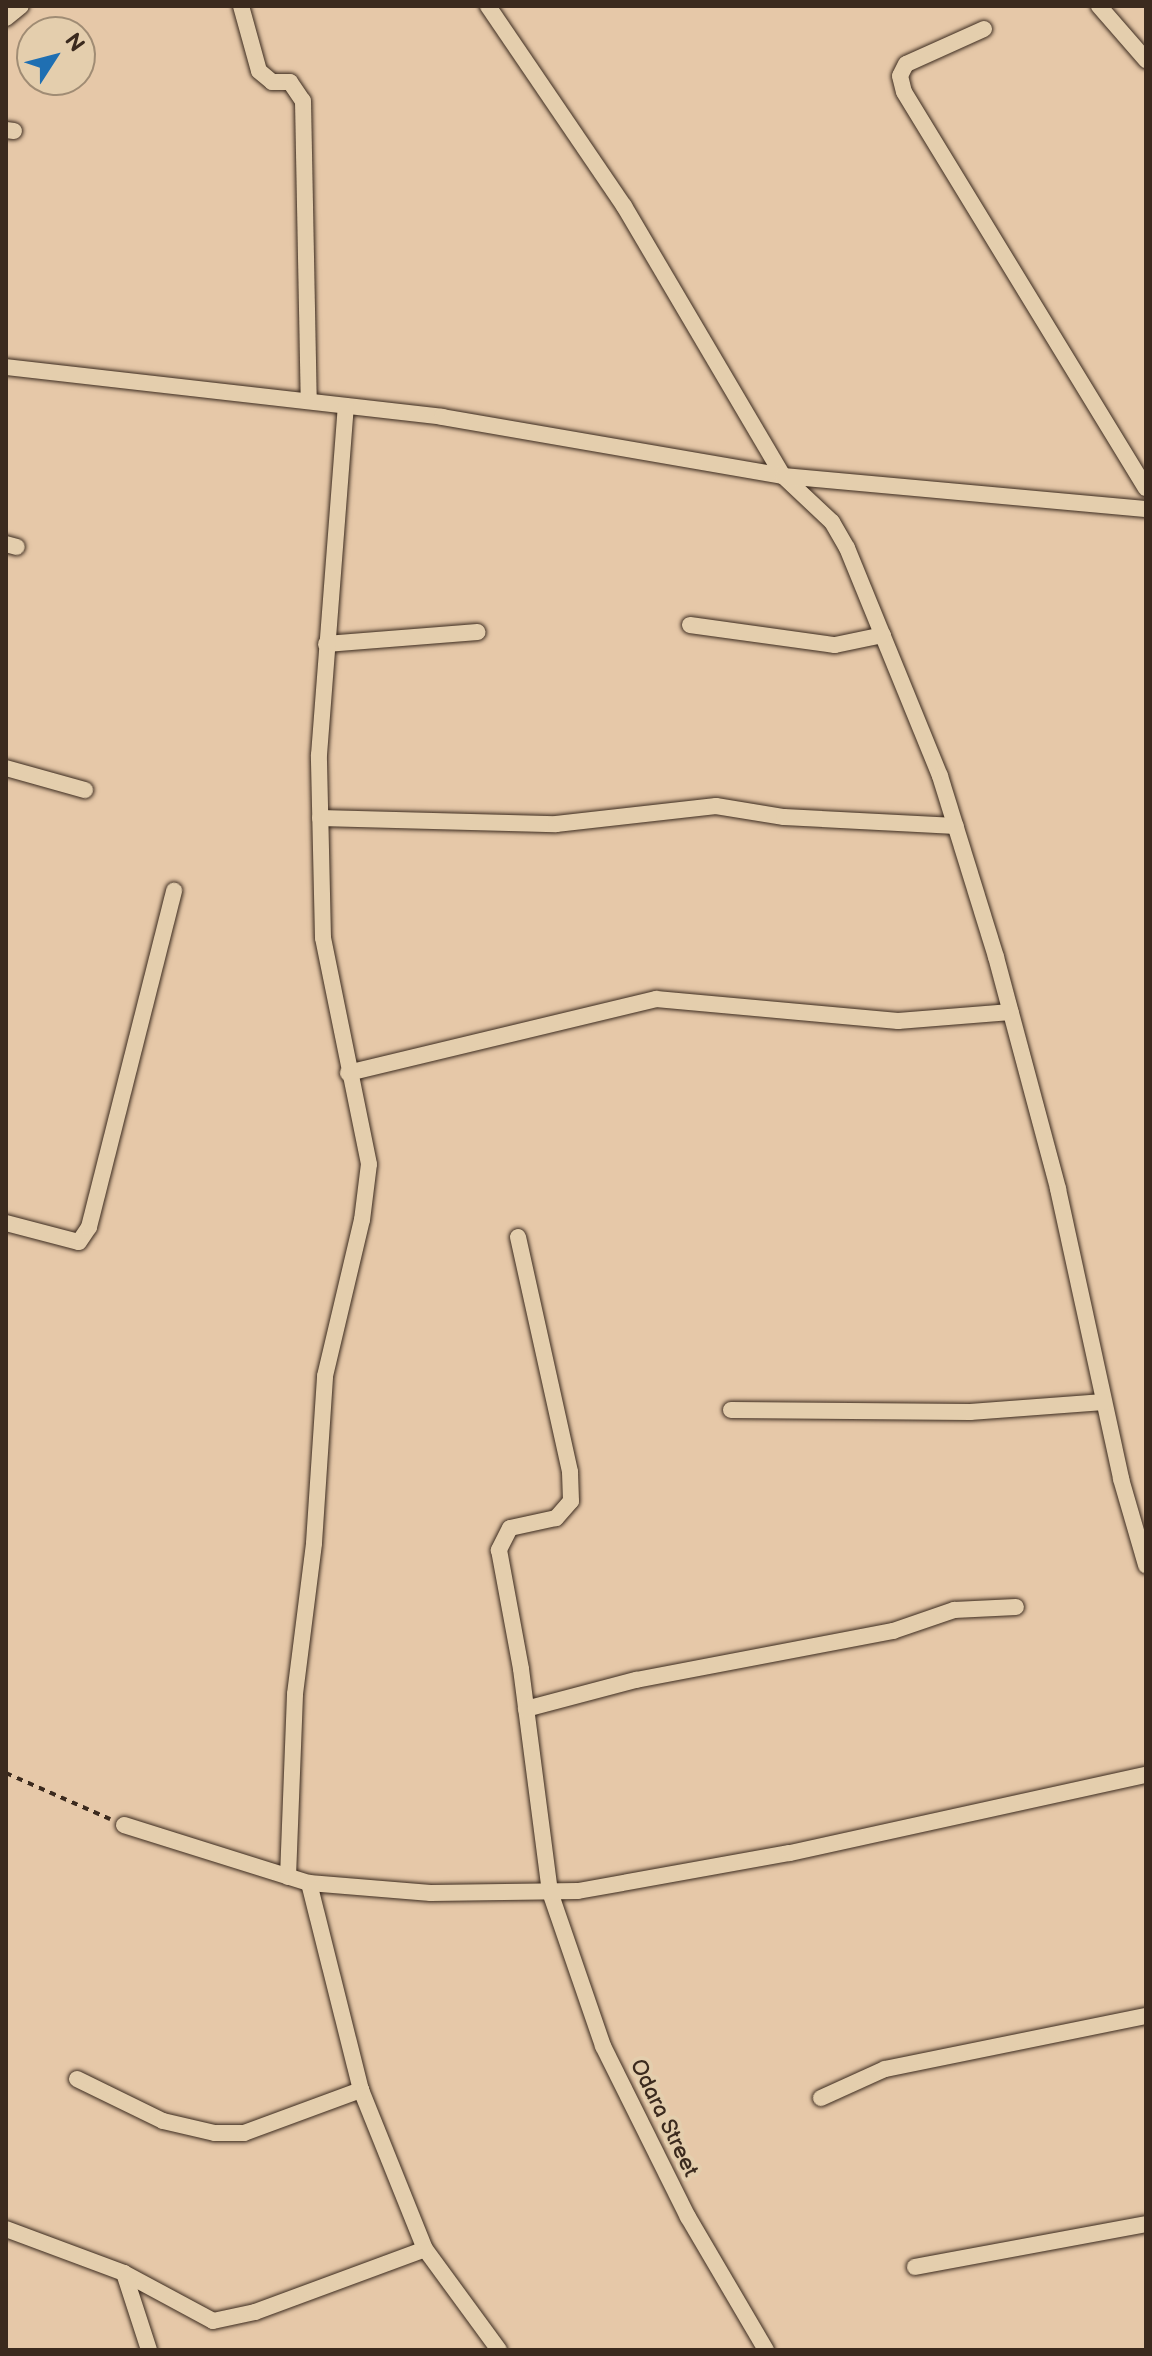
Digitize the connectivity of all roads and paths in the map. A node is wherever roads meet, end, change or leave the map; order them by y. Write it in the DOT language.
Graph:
graph roads {
  1 [pos="21,6"];
  2 [pos="241,6"];
  3 [pos="488,6"];
  4 [pos="1099,6"];
  5 [pos="6,18"];
  6 [pos="984,29"];
  7 [pos="1145,56"];
  8 [pos="6,367"];
  9 [pos="309,401"];
  10 [pos="346,406"];
  11 [pos="783,476"];
  12 [pos="1146,488"];
  13 [pos="1146,509"];
  14 [pos="690,625"];
  15 [pos="478,632"];
  16 [pos="883,635"];
  17 [pos="326,644"];
  18 [pos="6,768"];
  19 [pos="85,790"];
  20 [pos="320,818"];
  21 [pos="956,826"];
  22 [pos="174,891"];
  23 [pos="1011,1012"];
  24 [pos="348,1073"];
  25 [pos="6,1223"];
  26 [pos="518,1237"];
  27 [pos="1104,1402"];
  28 [pos="731,1410"];
  29 [pos="1146,1565"];
  30 [pos="1016,1607"];
  31 [pos="526,1709"];
  32 [pos="6,1773"];
  33 [pos="1146,1775"];
  34 [pos="124,1825"];
  35 [pos="288,1877"];
  36 [pos="309,1883"];
  37 [pos="550,1892"];
  38 [pos="1146,2016"];
  39 [pos="77,2079"];
  40 [pos="361,2090"];
  41 [pos="821,2098"];
  42 [pos="1146,2224"];
  43 [pos="6,2229"];
  44 [pos="425,2249"];
  45 [pos="915,2267"];
  46 [pos="124,2273"];
  47 [pos="149,2350"];
  48 [pos="499,2350"];
  49 [pos="766,2350"];
  1 -- 5 [label="street"];
  2 -- 9 [label="street"];
  3 -- 11 [label="street"];
  4 -- 7 [label="street"];
  6 -- 12 [label="street"];
  8 -- 9 [label="street"];
  9 -- 10 [label="street"];
  10 -- 11 [label="street"];
  10 -- 17 [label="street"];
  11 -- 13 [label="street"];
  11 -- 16 [label="street"];
  14 -- 16 [label="street"];
  15 -- 17 [label="street"];
  16 -- 21 [label="street"];
  17 -- 20 [label="street"];
  18 -- 19 [label="street"];
  20 -- 21 [label="street"];
  20 -- 24 [label="street"];
  21 -- 23 [label="street"];
  22 -- 25 [label="street"];
  23 -- 24 [label="street"];
  23 -- 27 [label="street"];
  24 -- 35 [label="street"];
  26 -- 31 [label="street, Odara Street"];
  27 -- 28 [label="street"];
  27 -- 29 [label="street"];
  30 -- 31 [label="street"];
  31 -- 37 [label="street, Odara Street"];
  32 -- 34 [label="path"];
  33 -- 37 [label="street"];
  34 -- 35 [label="street"];
  35 -- 36 [label="street"];
  36 -- 37 [label="street"];
  36 -- 40 [label="street"];
  37 -- 49 [label="street, Odara Street"];
  38 -- 41 [label="street"];
  39 -- 40 [label="street"];
  40 -- 44 [label="street"];
  42 -- 45 [label="street"];
  43 -- 46 [label="street"];
  44 -- 46 [label="street"];
  44 -- 48 [label="street"];
  46 -- 47 [label="street"];
}
